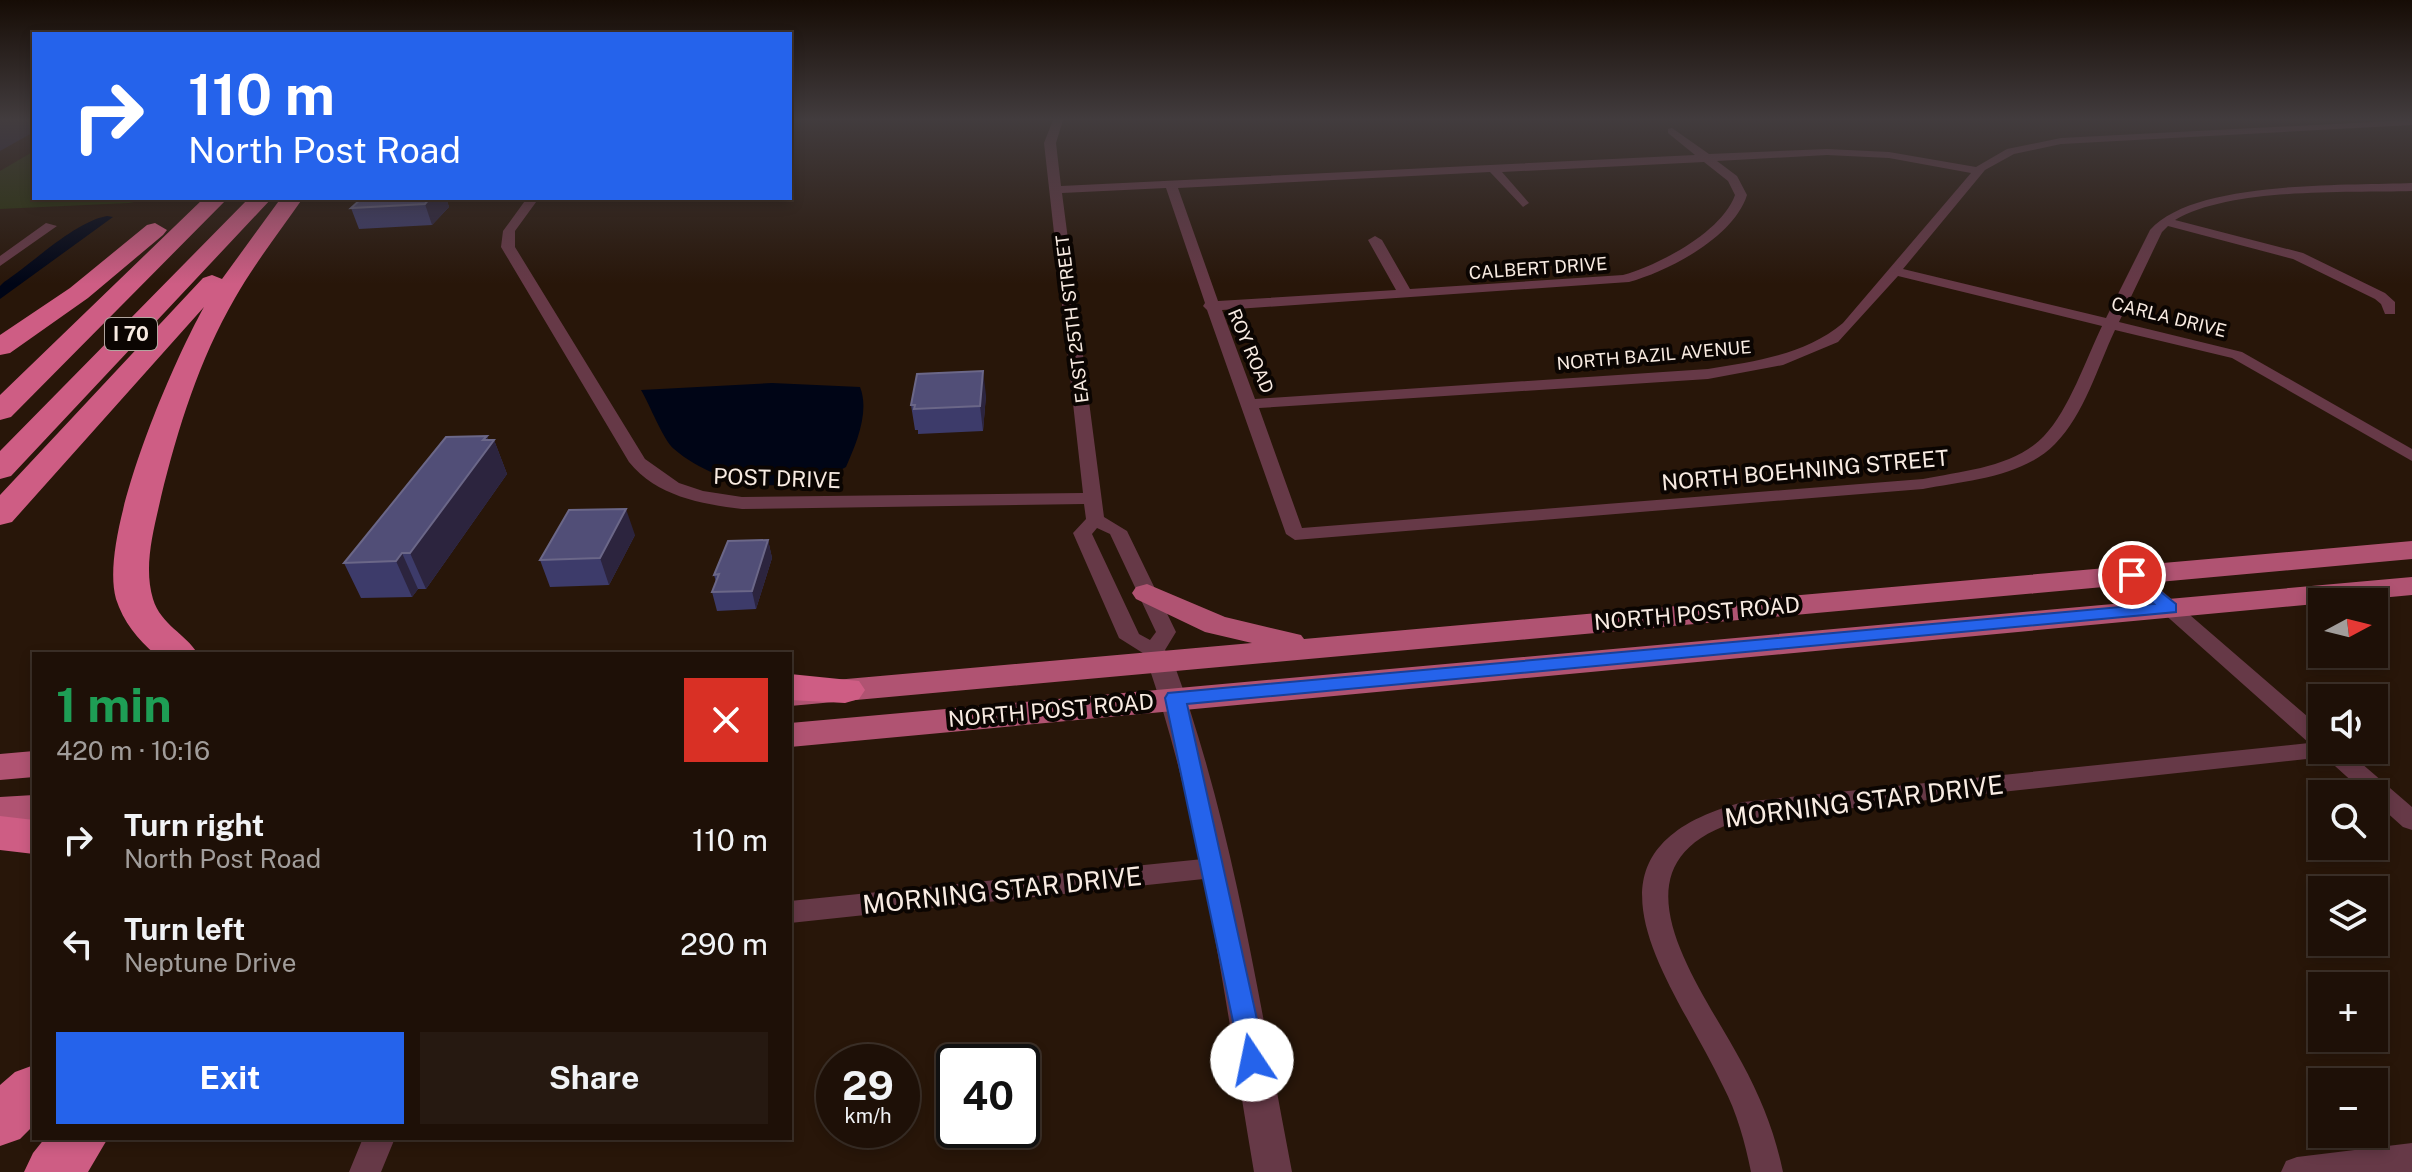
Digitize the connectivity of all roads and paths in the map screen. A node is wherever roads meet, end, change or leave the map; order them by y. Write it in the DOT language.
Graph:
graph roads {
  1 [pos="1055,175"];
  2 [pos="1358,175"];
  3 [pos="1499,175"];
  4 [pos="1728,175"];
  5 [pos="1976,175"];
  6 [pos="1171,184"];
  7 [pos="2412,187"];
  8 [pos="1057,190"];
  9 [pos="191,200"];
  10 [pos="215,200"];
  11 [pos="259,200"];
  12 [pos="289,200"];
  13 [pos="290,200"];
  14 [pos="532,200"];
  15 [pos="1523,203"];
  16 [pos="2163,221"];
  17 [pos="51,226"];
  18 [pos="1375,240"];
  19 [pos="0,262"];
  20 [pos="1895,271"];
  21 [pos="1406,295"];
  22 [pos="1210,306"];
  23 [pos="2390,311"];
  24 [pos="2111,323"];
  25 [pos="0,347"];
  26 [pos="1251,404"];
  27 [pos="0,411"];
  28 [pos="2412,439"];
  29 [pos="2387,441"];
  30 [pos="2412,456"];
  31 [pos="0,469"];
  32 [pos="1090,498"];
  33 [pos="0,515"];
  34 [pos="1095,520"];
  35 [pos="1295,534"];
  36 [pos="2412,550"];
  37 [pos="2132,575"];
  38 [pos="2412,586"];
  39 [pos="1147,593"];
  40 [pos="2170,608"];
  41 [pos="1311,648"];
  42 [pos="177,652"];
  43 [pos="1157,655"];
  44 [pos="792,687"];
  45 [pos="845,690"];
  46 [pos="792,695"];
  47 [pos="1176,698"];
  48 [pos="2308,730"];
  49 [pos="792,735"];
  50 [pos="2308,751"];
  51 [pos="32,764"];
  52 [pos="2347,764"];
  53 [pos="0,767"];
  54 [pos="32,808"];
  55 [pos="0,811"];
  56 [pos="2412,821"];
  57 [pos="0,833"];
  58 [pos="32,837"];
  59 [pos="1213,868"];
  60 [pos="792,912"];
  61 [pos="32,1091"];
  62 [pos="0,1121"];
  63 [pos="78,1140"];
  64 [pos="378,1140"];
  65 [pos="2412,1158"];
  66 [pos="53,1172"];
  67 [pos="365,1172"];
  68 [pos="1273,1172"];
  69 [pos="1767,1172"];
  70 [pos="2297,1172"];
  1 -- 8 [label="street, EAST 25TH STREET"];
  2 -- 6 [label="street"];
  3 -- 15 [label="street"];
  4 -- 21 [label="street, CALBERT DRIVE"];
  5 -- 20 [label="street, NORTH BAZIL AVENUE"];
  6 -- 8 [label="street"];
  6 -- 22 [label="street, ROY ROAD"];
  7 -- 16 [label="street"];
  8 -- 32 [label="street, EAST 25TH STREET"];
  9 -- 25 [label="highway"];
  10 -- 27 [label="highway, I 70"];
  11 -- 31 [label="highway, I 70"];
  12 -- 33 [label="highway"];
  13 -- 42 [label="highway"];
  14 -- 32 [label="street, POST DRIVE"];
  16 -- 23 [label="street"];
  16 -- 24 [label="street, NORTH BOEHNING STREET"];
  17 -- 19 [label="street"];
  18 -- 21 [label="street"];
  20 -- 24 [label="street, CARLA DRIVE"];
  20 -- 26 [label="street, NORTH BAZIL AVENUE"];
  21 -- 22 [label="street, CALBERT DRIVE"];
  22 -- 26 [label="street, ROY ROAD"];
  24 -- 29 [label="street, CARLA DRIVE"];
  24 -- 35 [label="street, NORTH BOEHNING STREET"];
  26 -- 35 [label="street, ROY ROAD"];
  28 -- 29 [label="street"];
  29 -- 30 [label="street, CARLA DRIVE"];
  32 -- 34 [label="street, EAST 25TH STREET"];
  34 -- 39 [label="street, EAST 25TH STREET"];
  34 -- 43 [label="street, EAST 25TH STREET"];
  36 -- 37 [label="main road, NORTH POST ROAD"];
  37 -- 40 [label="street"];
  37 -- 41 [label="main road, NORTH POST ROAD"];
  38 -- 40 [label="main road, NORTH POST ROAD"];
  39 -- 41 [label="main road"];
  39 -- 43 [label="street, EAST 25TH STREET"];
  40 -- 47 [label="main road, NORTH POST ROAD"];
  40 -- 48 [label="street"];
  41 -- 43 [label="main road, NORTH POST ROAD"];
  43 -- 45 [label="main road, NORTH POST ROAD"];
  43 -- 47 [label="street, EAST 25TH STREET"];
  44 -- 45 [label="highway"];
  45 -- 46 [label="main road, NORTH POST ROAD"];
  47 -- 49 [label="main road, NORTH POST ROAD"];
  47 -- 59 [label="street, EAST 25TH STREET"];
  50 -- 69 [label="street, MORNING STAR DRIVE"];
  51 -- 53 [label="main road"];
  52 -- 56 [label="street"];
  54 -- 55 [label="main road"];
  57 -- 58 [label="highway"];
  59 -- 60 [label="street, MORNING STAR DRIVE"];
  59 -- 68 [label="street, EAST 25TH STREET"];
  61 -- 62 [label="highway"];
  63 -- 66 [label="highway"];
  64 -- 67 [label="street"];
  65 -- 70 [label="street"];
}
